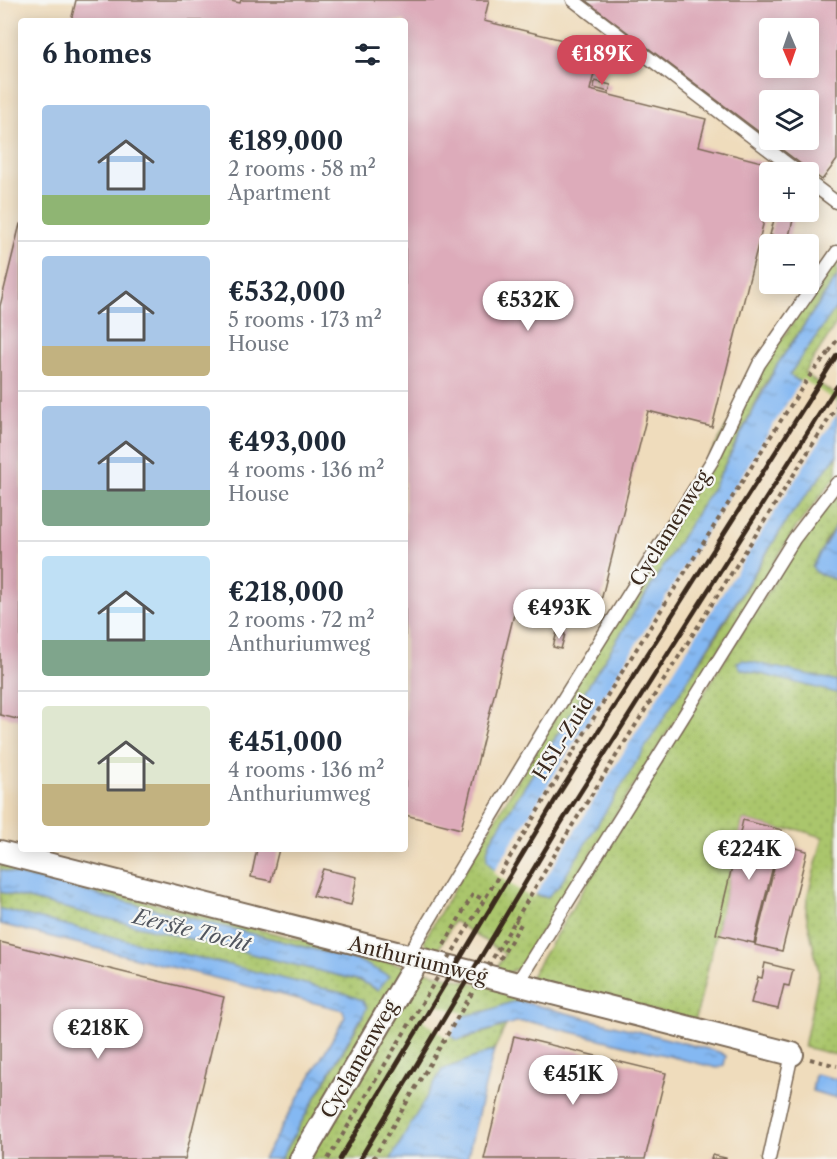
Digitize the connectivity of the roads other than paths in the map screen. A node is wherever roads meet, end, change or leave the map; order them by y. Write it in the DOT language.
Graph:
graph roads {
  1 [pos="573,0"];
  2 [pos="785,162"];
  3 [pos="819,189"];
  4 [pos="836,201"];
  5 [pos="837,252"];
  6 [pos="837,483"];
  7 [pos="0,852"];
  8 [pos="412,958"];
  9 [pos="516,985"];
  10 [pos="792,1054"];
  11 [pos="301,1159"];
  12 [pos="769,1159"];
  1 -- 2 [label="lane"];
  3 -- 4 [label="lane"];
  5 -- 8 [label="lane, Cyclamenweg"];
  6 -- 9 [label="lane"];
  7 -- 8 [label="street, Anthuriumweg"];
  8 -- 9 [label="street, Anthuriumweg"];
  8 -- 11 [label="street, Cyclamenweg"];
  9 -- 10 [label="street, Anthuriumweg"];
  10 -- 12 [label="lane"];
}
